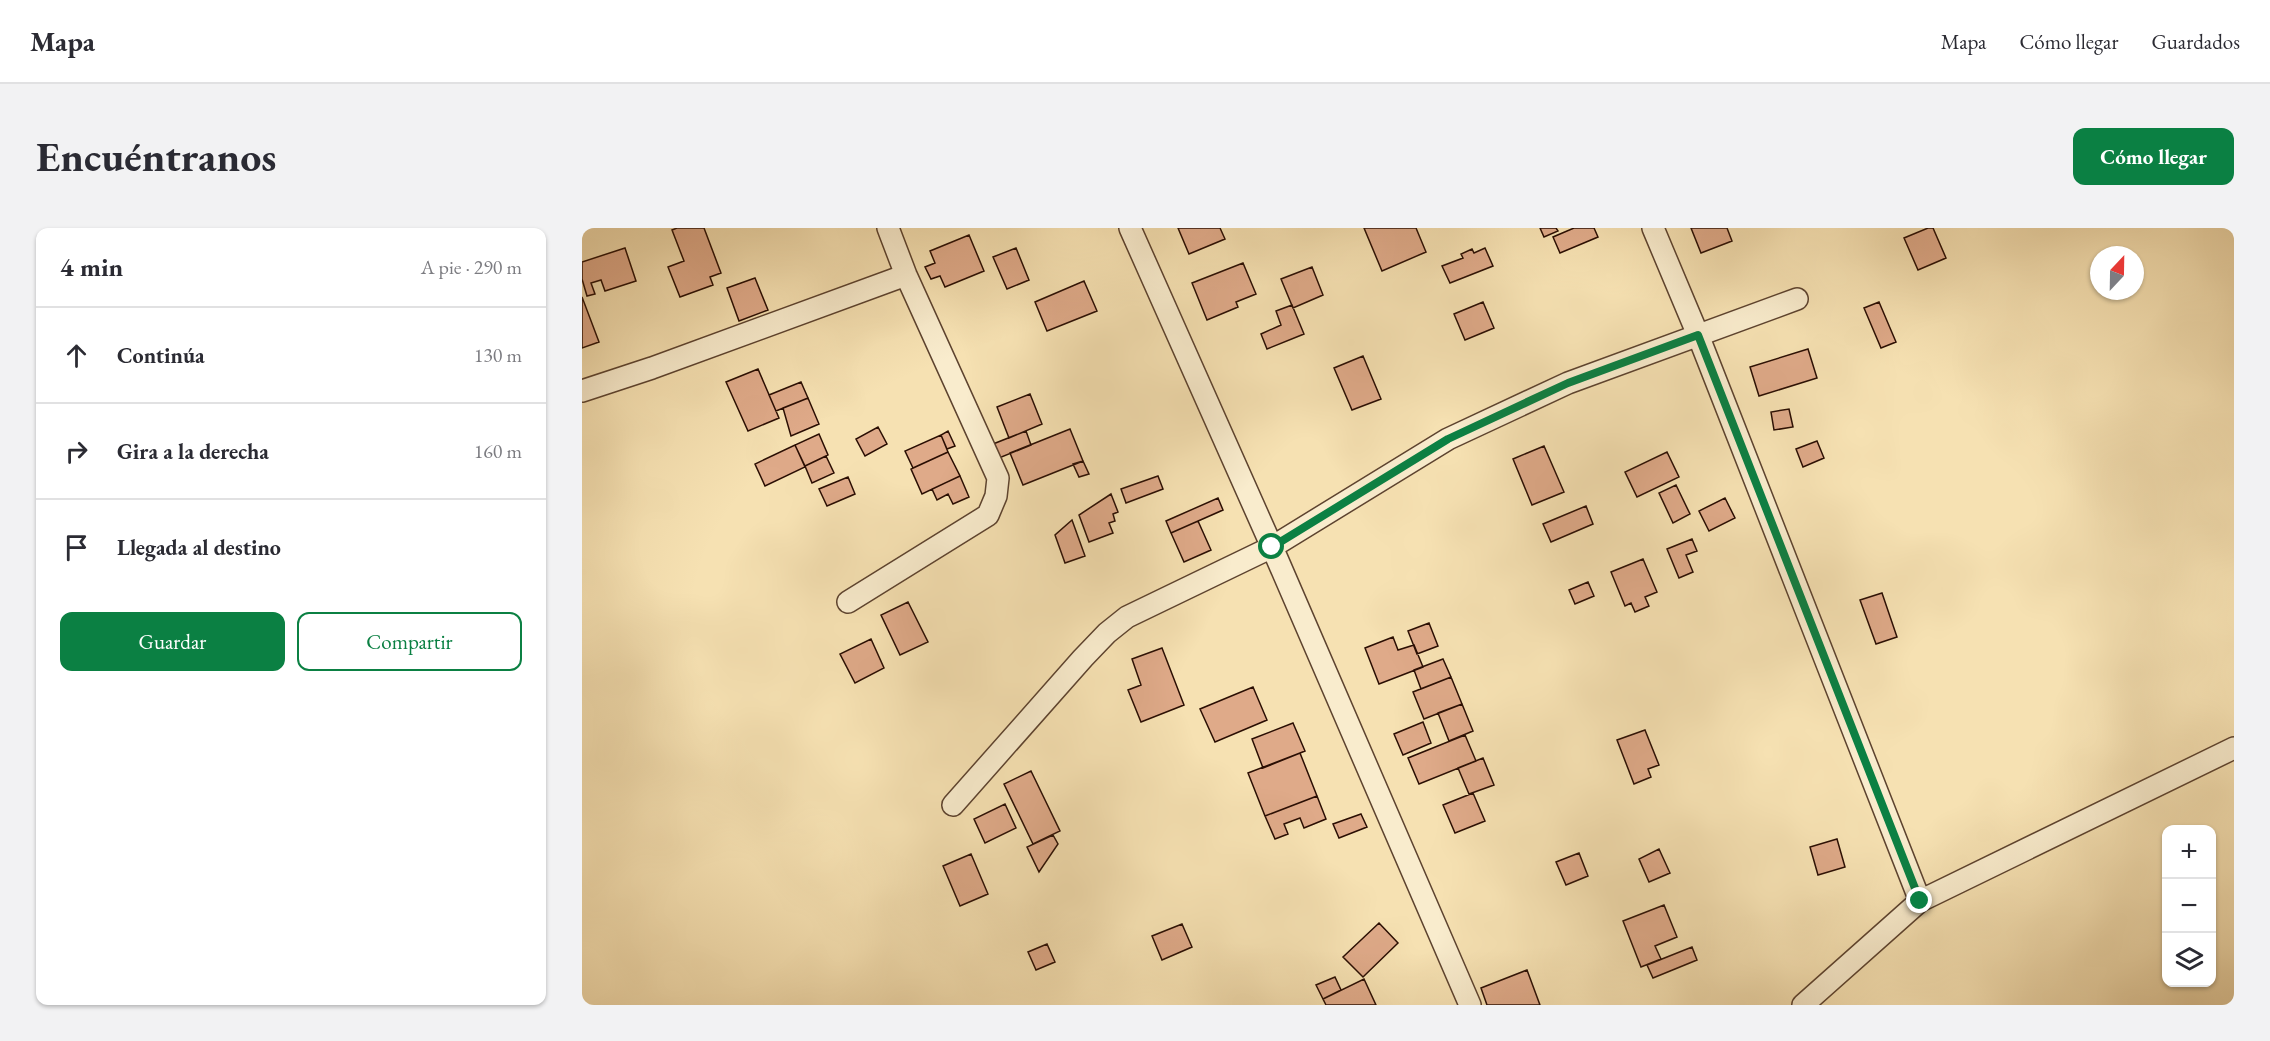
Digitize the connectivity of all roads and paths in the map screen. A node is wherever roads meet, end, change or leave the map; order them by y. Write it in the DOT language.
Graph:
graph roads {
  1 [pos="888,228"];
  2 [pos="1130,228"];
  3 [pos="1653,228"];
  4 [pos="906,275"];
  5 [pos="1797,299"];
  6 [pos="1698,335"];
  7 [pos="582,391"];
  8 [pos="1272,547"];
  9 [pos="848,602"];
  10 [pos="2234,748"];
  11 [pos="953,805"];
  12 [pos="1920,901"];
  13 [pos="1470,1005"];
  14 [pos="1803,1005"];
  1 -- 4 [label="street"];
  2 -- 8 [label="street"];
  3 -- 6 [label="street"];
  4 -- 7 [label="street"];
  4 -- 9 [label="street"];
  5 -- 6 [label="street"];
  6 -- 8 [label="street"];
  6 -- 12 [label="street"];
  8 -- 11 [label="street"];
  8 -- 13 [label="street"];
  10 -- 12 [label="street"];
  12 -- 14 [label="street"];
}
